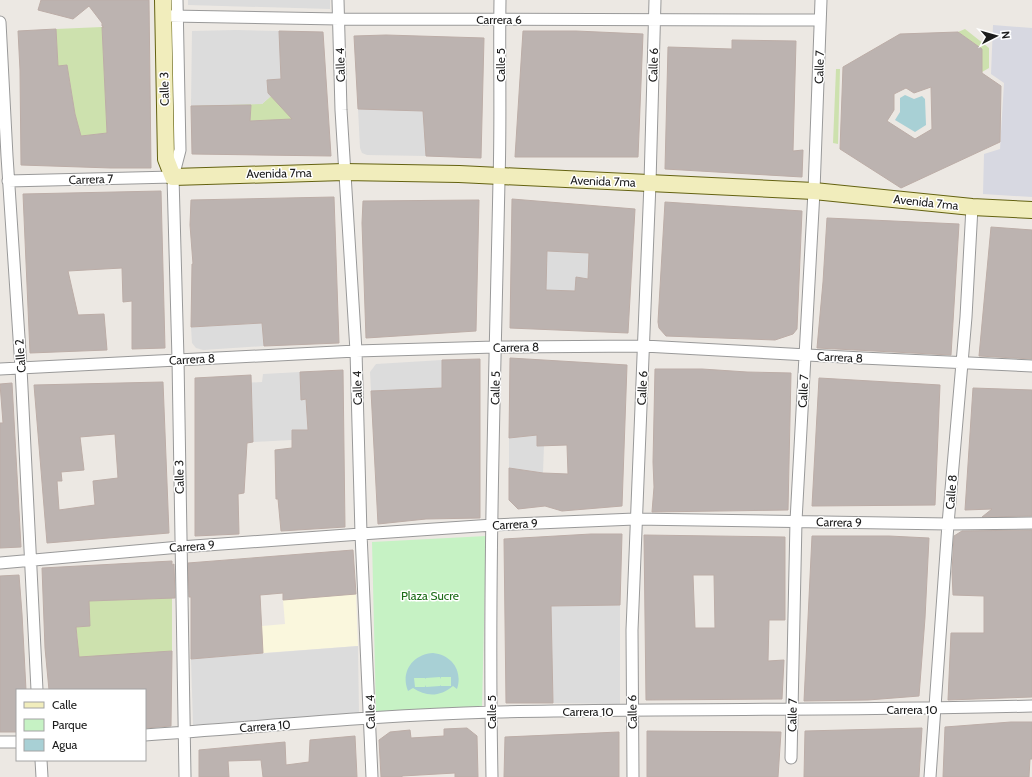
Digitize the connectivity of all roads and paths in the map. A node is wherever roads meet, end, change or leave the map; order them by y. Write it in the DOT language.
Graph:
graph roads {
  1 [pos="163,0"];
  2 [pos="177,0"];
  3 [pos="338,0"];
  4 [pos="500,0"];
  5 [pos="655,0"];
  6 [pos="821,0"];
  7 [pos="170,16"];
  8 [pos="339,19"];
  9 [pos="500,19"];
  10 [pos="654,20"];
  11 [pos="820,20"];
  12 [pos="0,22"];
  13 [pos="344,172"];
  14 [pos="499,176"];
  15 [pos="173,177"];
  16 [pos="8,181"];
  17 [pos="650,183"];
  18 [pos="814,191"];
  19 [pos="972,207"];
  20 [pos="1032,210"];
  21 [pos="644,346"];
  22 [pos="495,347"];
  23 [pos="356,351"];
  24 [pos="805,355"];
  25 [pos="178,359"];
  26 [pos="962,362"];
  27 [pos="1032,366"];
  28 [pos="21,368"];
  29 [pos="0,369"];
  30 [pos="635,519"];
  31 [pos="796,521"];
  32 [pos="1032,523"];
  33 [pos="948,524"];
  34 [pos="492,525"];
  35 [pos="362,534"];
  36 [pos="180,547"];
  37 [pos="31,560"];
  38 [pos="0,563"];
  39 [pos="38,689"];
  40 [pos="1032,706"];
  41 [pos="792,709"];
  42 [pos="934,709"];
  43 [pos="632,711"];
  44 [pos="491,712"];
  45 [pos="370,719"];
  46 [pos="184,732"];
  47 [pos="146,735"];
  48 [pos="0,742"];
  49 [pos="16,742"];
  50 [pos="791,758"];
  51 [pos="41,761"];
  52 [pos="42,777"];
  53 [pos="185,777"];
  54 [pos="372,777"];
  55 [pos="492,777"];
  56 [pos="633,777"];
  57 [pos="930,777"];
  1 -- 7 [label="street, Calle 3"];
  2 -- 7 [label="street, Calle 3"];
  3 -- 8 [label="street, Calle 4"];
  4 -- 9 [label="street, Calle 5"];
  5 -- 10 [label="street, Calle 6"];
  6 -- 11 [label="street, Calle 7"];
  7 -- 8 [label="street, Carrera 6"];
  7 -- 15 [label="street, Calle 3"];
  8 -- 9 [label="street, Carrera 6"];
  8 -- 13 [label="street, Calle 4"];
  9 -- 10 [label="street, Carrera 6"];
  9 -- 14 [label="street, Calle 5"];
  10 -- 11 [label="street, Carrera 6"];
  10 -- 17 [label="street, Calle 6"];
  11 -- 18 [label="street, Calle 7"];
  12 -- 16 [label="street, Calle 2"];
  13 -- 14 [label="street, Avenida 7ma"];
  13 -- 15 [label="street, Avenida 7ma"];
  13 -- 23 [label="street, Calle 4"];
  14 -- 17 [label="street, Avenida 7ma"];
  14 -- 22 [label="street, Calle 5"];
  15 -- 16 [label="street, Carrera 7"];
  15 -- 25 [label="street, Calle 3"];
  16 -- 28 [label="street, Calle 2"];
  17 -- 18 [label="street, Avenida 7ma"];
  17 -- 21 [label="street, Calle 6"];
  18 -- 19 [label="street, Avenida 7ma"];
  18 -- 24 [label="street, Calle 7"];
  19 -- 20 [label="street, Avenida 7ma"];
  19 -- 26 [label="street, Calle 8"];
  21 -- 22 [label="street, Carrera 8"];
  21 -- 24 [label="street, Carrera 8"];
  21 -- 30 [label="street, Calle 6"];
  22 -- 23 [label="street, Carrera 8"];
  22 -- 34 [label="street, Calle 5"];
  23 -- 25 [label="street, Carrera 8"];
  23 -- 35 [label="street, Calle 4"];
  24 -- 26 [label="street, Carrera 8"];
  24 -- 31 [label="street, Calle 7"];
  25 -- 28 [label="street, Carrera 8"];
  25 -- 36 [label="street, Calle 3"];
  26 -- 27 [label="street, Carrera 8"];
  26 -- 33 [label="street, Calle 8"];
  28 -- 29 [label="street, Carrera 8"];
  28 -- 37 [label="street, Calle 2"];
  30 -- 31 [label="street, Carrera 9"];
  30 -- 34 [label="street, Carrera 9"];
  30 -- 43 [label="street, Calle 6"];
  31 -- 33 [label="street, Carrera 9"];
  31 -- 41 [label="street, Calle 7"];
  32 -- 33 [label="street, Carrera 9"];
  33 -- 42 [label="street, Calle 8"];
  34 -- 35 [label="street, Carrera 9"];
  34 -- 44 [label="street, Calle 5"];
  35 -- 36 [label="street, Carrera 9"];
  35 -- 45 [label="street, Calle 4"];
  36 -- 37 [label="street, Carrera 9"];
  36 -- 46 [label="street, Calle 3"];
  37 -- 38 [label="street, Carrera 9"];
  37 -- 39 [label="street, Calle 2"];
  40 -- 42 [label="street, Carrera 10"];
  41 -- 42 [label="street, Carrera 10"];
  41 -- 43 [label="street, Carrera 10"];
  41 -- 50 [label="street, Calle 7"];
  42 -- 57 [label="street, Calle 8"];
  43 -- 44 [label="street, Carrera 10"];
  43 -- 56 [label="street, Calle 6"];
  44 -- 45 [label="street, Carrera 10"];
  44 -- 55 [label="street, Calle 5"];
  45 -- 46 [label="street, Carrera 10"];
  45 -- 54 [label="street, Calle 4"];
  46 -- 47 [label="street, Carrera 10"];
  46 -- 53 [label="street, Calle 3"];
  48 -- 49 [label="street"];
  51 -- 52 [label="street"];
}
